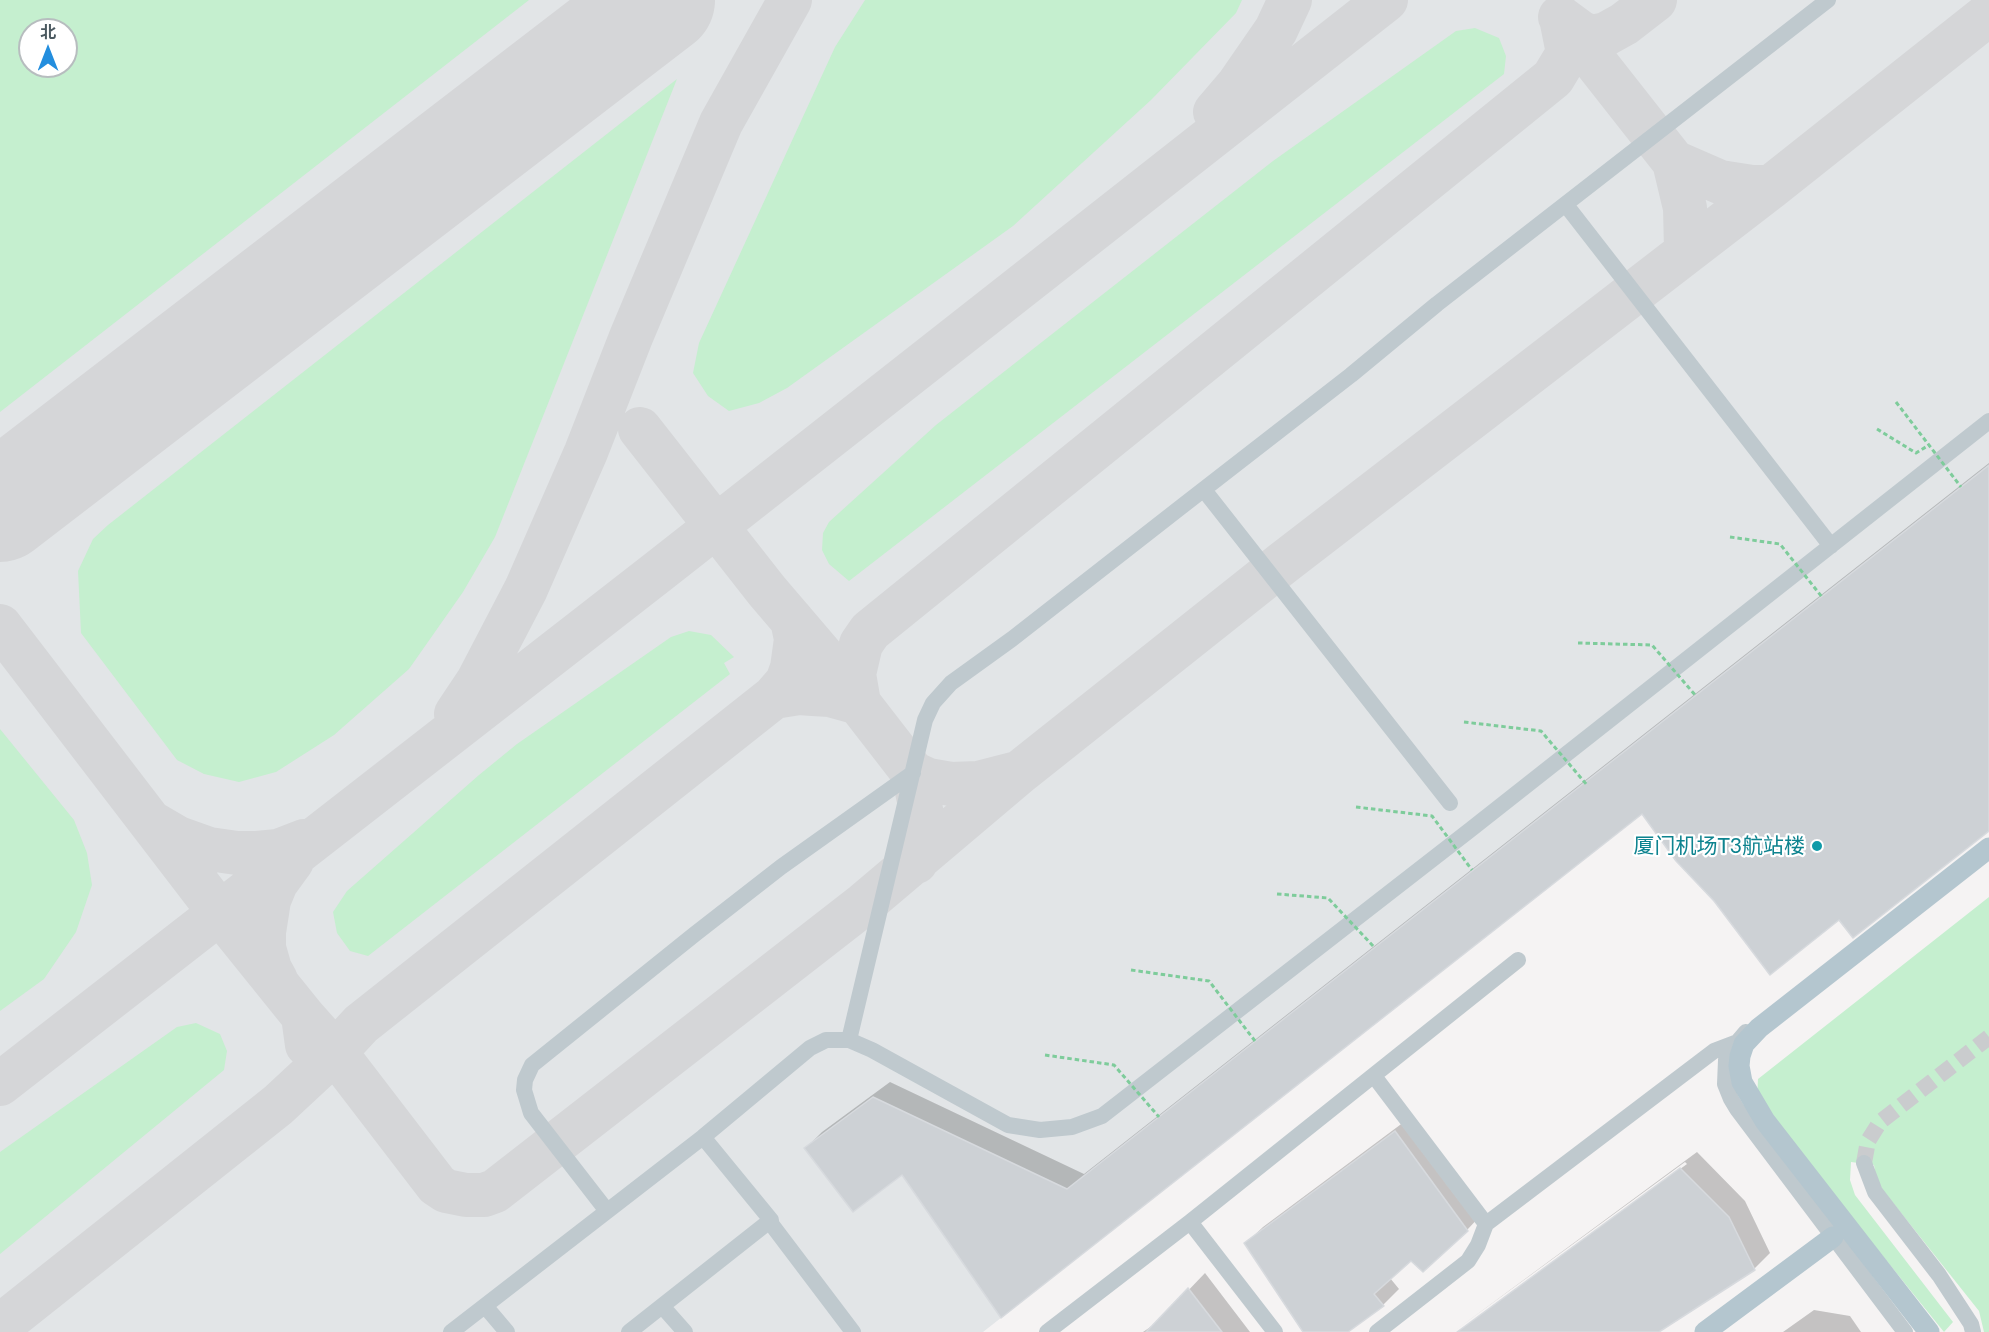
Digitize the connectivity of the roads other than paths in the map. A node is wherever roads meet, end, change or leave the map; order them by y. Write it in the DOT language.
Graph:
graph roads {
  1 [pos="1828,0"];
  2 [pos="1566,205"];
  3 [pos="1989,421"];
  4 [pos="1204,490"];
  5 [pos="1831,546"];
  6 [pos="913,773"];
  7 [pos="1450,802"];
  8 [pos="1989,840"];
  9 [pos="1989,848"];
  10 [pos="1518,960"];
  11 [pos="849,1040"];
  12 [pos="1735,1043"];
  13 [pos="1374,1076"];
  14 [pos="703,1137"];
  15 [pos="1864,1163"];
  16 [pos="607,1211"];
  17 [pos="769,1221"];
  18 [pos="1190,1222"];
  19 [pos="1486,1224"];
  20 [pos="1833,1237"];
  21 [pos="485,1306"];
  22 [pos="662,1306"];
  23 [pos="451,1332"];
  24 [pos="507,1332"];
  25 [pos="629,1332"];
  26 [pos="684,1332"];
  27 [pos="853,1332"];
  28 [pos="1047,1332"];
  29 [pos="1275,1332"];
  30 [pos="1377,1332"];
  31 [pos="1705,1332"];
  32 [pos="1905,1332"];
  33 [pos="1929,1332"];
  34 [pos="1973,1332"];
  1 -- 2 [label="lane"];
  2 -- 4 [label="lane"];
  2 -- 5 [label="lane"];
  3 -- 5 [label="lane"];
  4 -- 6 [label="lane"];
  4 -- 7 [label="lane"];
  5 -- 11 [label="lane"];
  6 -- 11 [label="lane"];
  6 -- 16 [label="lane"];
  8 -- 12 [label="lane"];
  9 -- 33 [label="main road"];
  10 -- 13 [label="lane"];
  11 -- 14 [label="lane"];
  12 -- 19 [label="lane"];
  12 -- 20 [label="lane"];
  13 -- 18 [label="lane"];
  13 -- 19 [label="lane"];
  14 -- 16 [label="lane"];
  14 -- 17 [label="lane"];
  15 -- 34 [label="lane"];
  16 -- 21 [label="lane"];
  17 -- 22 [label="lane"];
  17 -- 27 [label="lane"];
  18 -- 28 [label="lane"];
  18 -- 29 [label="lane"];
  19 -- 30 [label="lane"];
  20 -- 31 [label="main road"];
  20 -- 32 [label="lane"];
  21 -- 23 [label="lane"];
  21 -- 24 [label="lane"];
  22 -- 25 [label="lane"];
  22 -- 26 [label="lane"];
}
